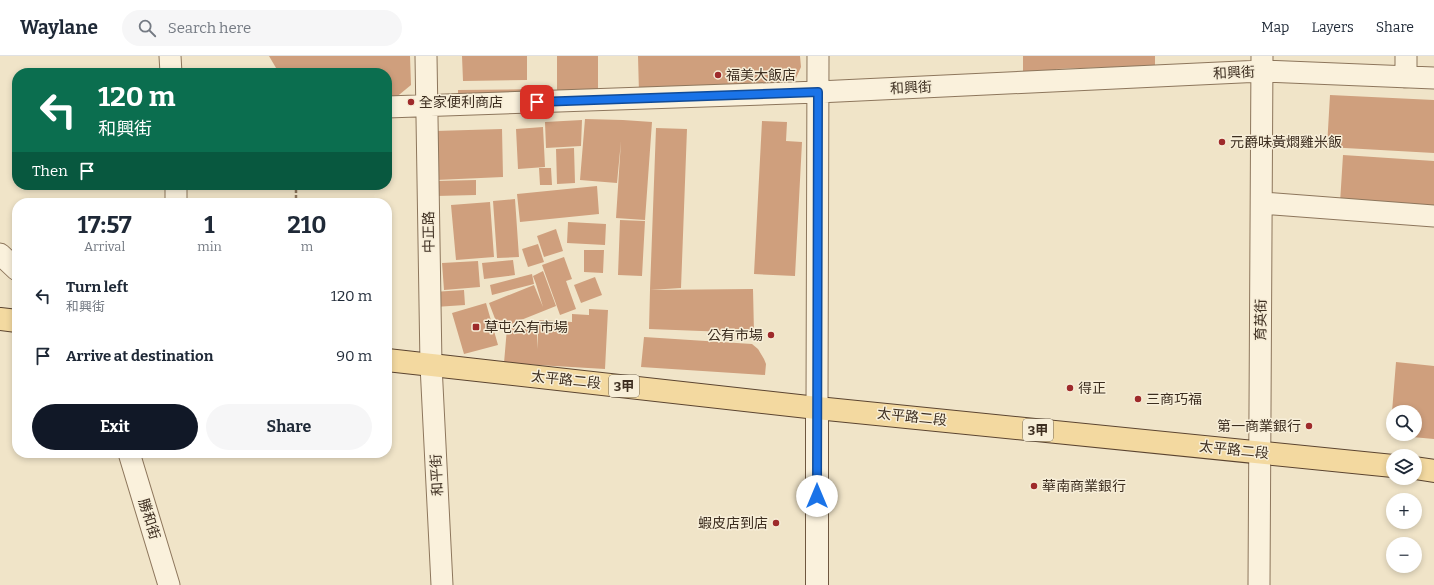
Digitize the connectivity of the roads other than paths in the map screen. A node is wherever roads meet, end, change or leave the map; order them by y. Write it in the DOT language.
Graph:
graph roads {
  1 [pos="170,56"];
  2 [pos="426,56"];
  3 [pos="818,56"];
  4 [pos="1406,56"];
  5 [pos="1262,64"];
  6 [pos="171,68"];
  7 [pos="1406,77"];
  8 [pos="1434,78"];
  9 [pos="818,92"];
  10 [pos="427,106"];
  11 [pos="392,107"];
  12 [pos="1262,203"];
  13 [pos="1434,216"];
  14 [pos="0,254"];
  15 [pos="12,265"];
  16 [pos="0,319"];
  17 [pos="12,320"];
  18 [pos="392,360"];
  19 [pos="431,364"];
  20 [pos="817,408"];
  21 [pos="1259,452"];
  22 [pos="131,458"];
  23 [pos="1386,465"];
  24 [pos="1422,469"];
  25 [pos="1434,471"];
  26 [pos="169,585"];
  27 [pos="442,585"];
  28 [pos="817,585"];
  29 [pos="1259,585"];
  1 -- 6 [label="street"];
  2 -- 10 [label="street, 中正路"];
  3 -- 9 [label="street"];
  4 -- 7 [label="street"];
  5 -- 7 [label="street, 和興街"];
  5 -- 9 [label="street, 和興街"];
  5 -- 12 [label="street, 育英街"];
  7 -- 8 [label="street, 和興街"];
  9 -- 10 [label="street, 和興街"];
  9 -- 20 [label="street"];
  10 -- 11 [label="street, 和興街"];
  10 -- 19 [label="street, 中正路"];
  12 -- 13 [label="street"];
  12 -- 21 [label="street, 育英街"];
  14 -- 15 [label="street"];
  16 -- 17 [label="main road"];
  18 -- 19 [label="main road, 3甲"];
  19 -- 20 [label="main road, 太平路二段 / 3甲"];
  19 -- 27 [label="street, 和平街"];
  20 -- 21 [label="main road, 太平路二段 / 3甲"];
  20 -- 28 [label="main road"];
  21 -- 23 [label="main road, 太平路二段 / 3甲"];
  21 -- 29 [label="street, 育英街"];
  22 -- 26 [label="street, 勝和街"];
  24 -- 25 [label="main road"];
}
